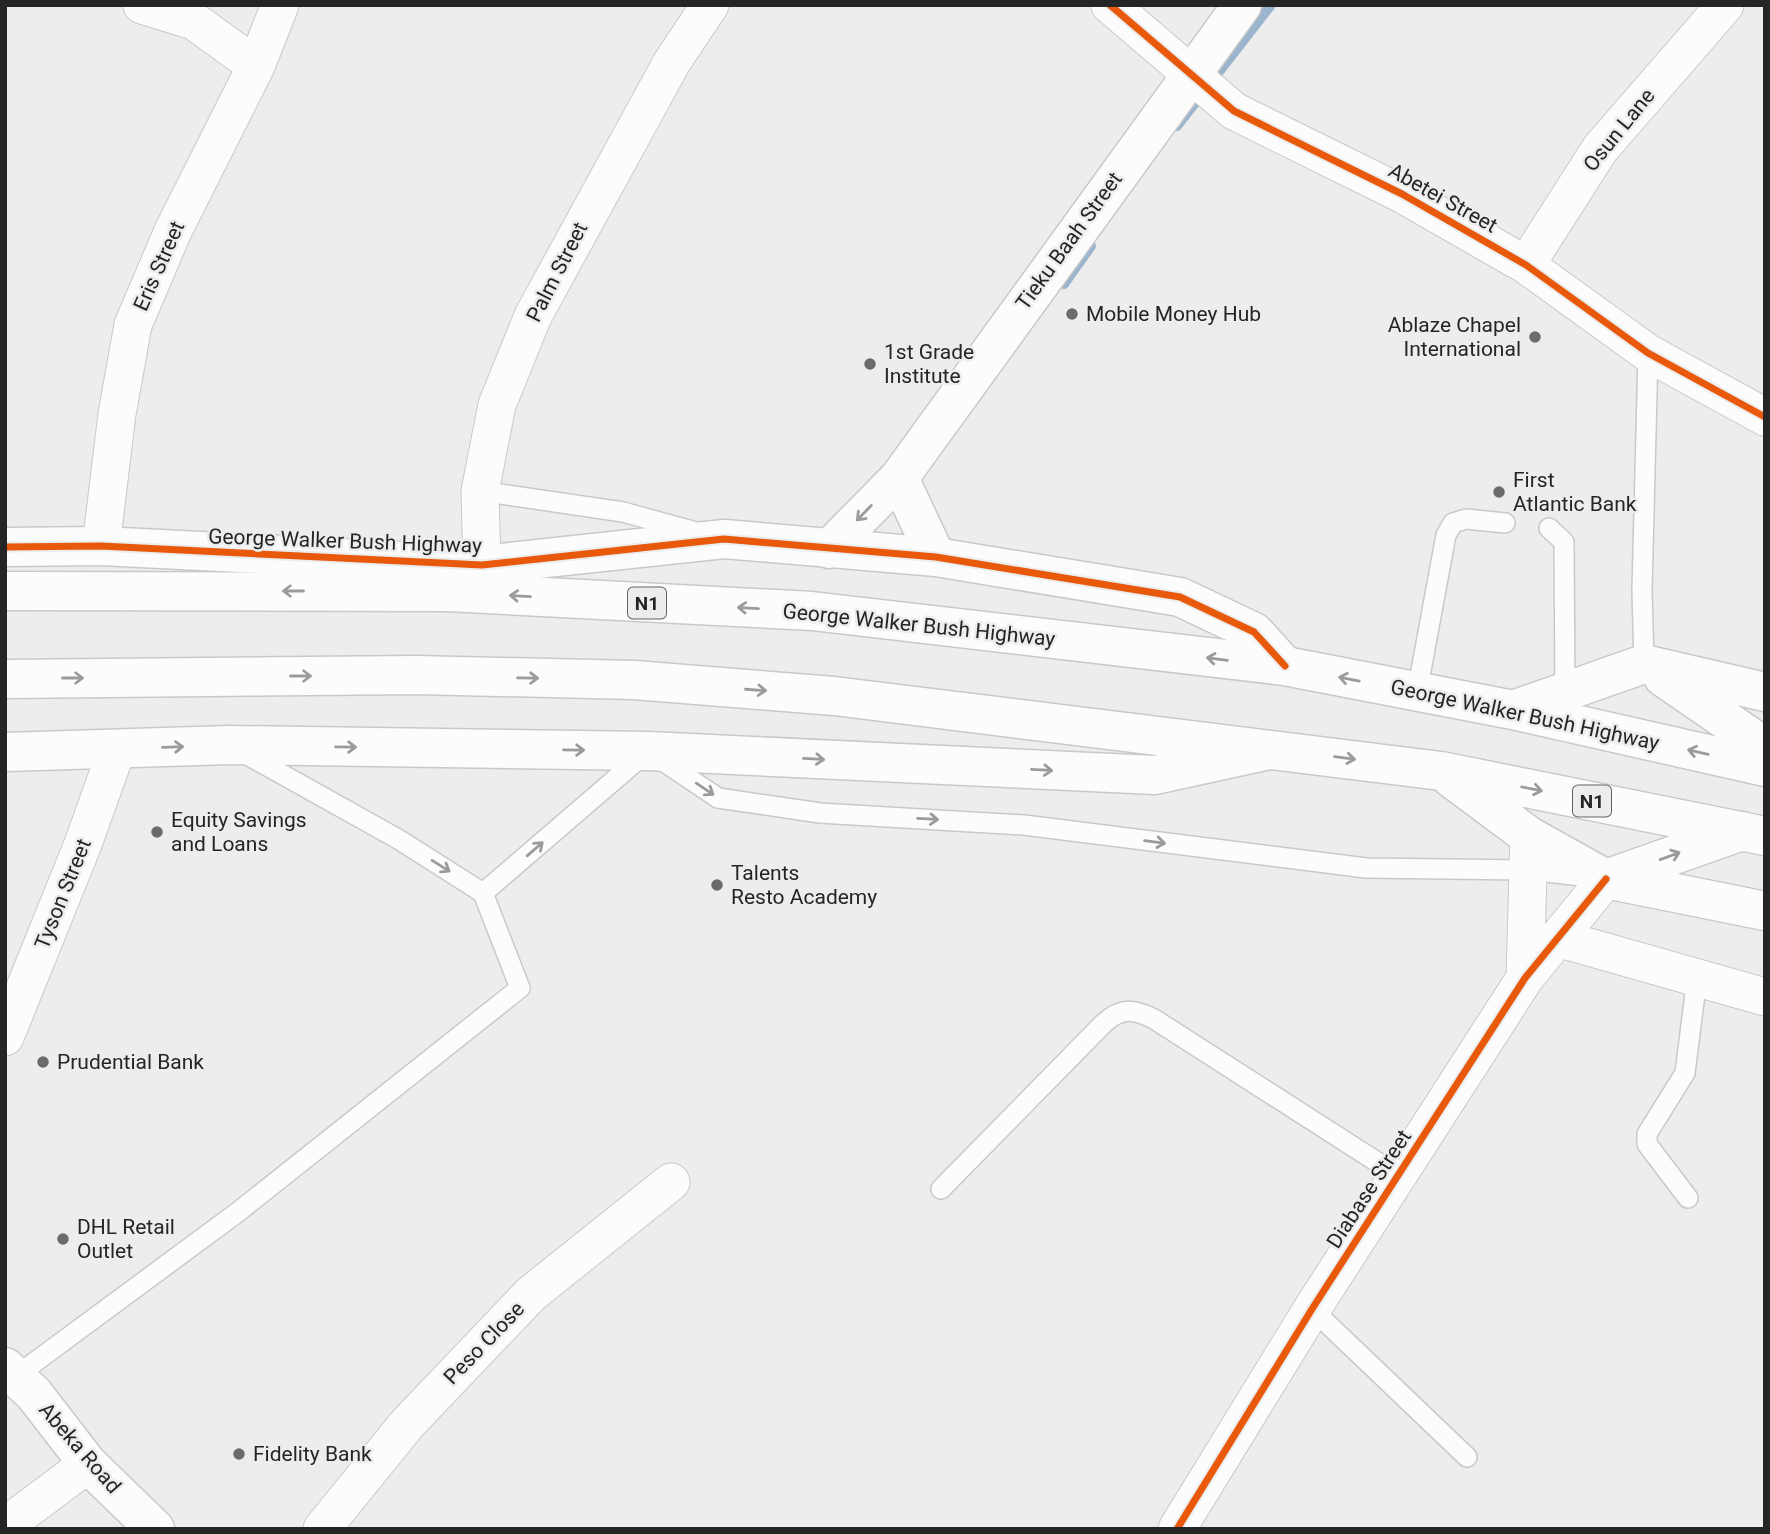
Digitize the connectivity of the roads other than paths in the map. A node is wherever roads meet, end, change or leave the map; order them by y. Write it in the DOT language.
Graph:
graph roads {
  1 [pos="142,5"];
  2 [pos="280,5"];
  3 [pos="710,5"];
  4 [pos="1110,5"];
  5 [pos="1242,5"];
  6 [pos="1726,5"];
  7 [pos="256,66"];
  8 [pos="1190,75"];
  9 [pos="1526,265"];
  10 [pos="1648,353"];
  11 [pos="1765,417"];
  12 [pos="899,478"];
  13 [pos="480,491"];
  14 [pos="1505,523"];
  15 [pos="1549,528"];
  16 [pos="724,539"];
  17 [pos="101,546"];
  18 [pos="5,547"];
  19 [pos="830,549"];
  20 [pos="936,557"];
  21 [pos="482,565"];
  22 [pos="5,591"];
  23 [pos="1644,664"];
  24 [pos="1285,666"];
  25 [pos="5,678"];
  26 [pos="1417,692"];
  27 [pos="1565,692"];
  28 [pos="1765,692"];
  29 [pos="1513,710"];
  30 [pos="229,745"];
  31 [pos="1765,747"];
  32 [pos="117,749"];
  33 [pos="1278,749"];
  34 [pos="648,751"];
  35 [pos="5,752"];
  36 [pos="1765,767"];
  37 [pos="1441,771"];
  38 [pos="1754,833"];
  39 [pos="1528,853"];
  40 [pos="1606,879"];
  41 [pos="483,893"];
  42 [pos="1765,911"];
  43 [pos="1557,938"];
  44 [pos="1525,978"];
  45 [pos="1697,978"];
  46 [pos="1765,997"];
  47 [pos="5,1037"];
  48 [pos="1399,1176"];
  49 [pos="671,1182"];
  50 [pos="941,1189"];
  51 [pos="1688,1198"];
  52 [pos="1312,1309"];
  53 [pos="11,1372"];
  54 [pos="1467,1457"];
  55 [pos="88,1464"];
  56 [pos="5,1526"];
  57 [pos="155,1529"];
  58 [pos="322,1529"];
  59 [pos="1178,1529"];
  1 -- 7 [label="street"];
  2 -- 7 [label="street, Eris Street"];
  3 -- 13 [label="street, Palm Street"];
  4 -- 8 [label="street, Abetei Street"];
  5 -- 8 [label="main road, Tieku Baah Street"];
  6 -- 9 [label="street, Osun Lane"];
  7 -- 17 [label="street, Eris Street"];
  8 -- 9 [label="street, Abetei Street"];
  8 -- 12 [label="main road, Tieku Baah Street"];
  9 -- 10 [label="street, Abetei Street"];
  10 -- 11 [label="street, Abetei Street"];
  10 -- 23 [label="lane"];
  12 -- 19 [label="main road, Tieku Baah Street, one-way"];
  12 -- 20 [label="main road"];
  13 -- 16 [label="lane"];
  13 -- 21 [label="street, Palm Street"];
  14 -- 26 [label="lane"];
  15 -- 27 [label="lane"];
  16 -- 19 [label="main road, George Walker Bush Highway"];
  16 -- 21 [label="main road, George Walker Bush Highway"];
  17 -- 18 [label="main road, George Walker Bush Highway"];
  17 -- 21 [label="main road, George Walker Bush Highway"];
  19 -- 20 [label="main road, George Walker Bush Highway"];
  20 -- 24 [label="main road, George Walker Bush Highway"];
  24 -- 22 [label="main road, George Walker Bush Highway / N1, one-way"];
  23 -- 27 [label="main road"];
  23 -- 28 [label="main road"];
  23 -- 31 [label="main road"];
  26 -- 24 [label="main road, George Walker Bush Highway / N1, one-way"];
  25 -- 33 [label="main road, N1, one-way"];
  26 -- 29 [label="main road, George Walker Bush Highway / N1"];
  27 -- 29 [label="main road"];
  36 -- 29 [label="main road, George Walker Bush Highway / N1, one-way"];
  32 -- 30 [label="main road, one-way"];
  30 -- 34 [label="main road, one-way"];
  30 -- 41 [label="lane, one-way"];
  32 -- 35 [label="main road"];
  32 -- 47 [label="street, Tyson Street"];
  34 -- 33 [label="main road, one-way"];
  33 -- 37 [label="main road, N1, one-way"];
  34 -- 39 [label="lane, one-way"];
  41 -- 34 [label="lane, one-way"];
  37 -- 38 [label="main road, N1, one-way"];
  37 -- 39 [label="main road"];
  40 -- 38 [label="main road, one-way"];
  39 -- 40 [label="main road"];
  39 -- 44 [label="street"];
  40 -- 42 [label="main road"];
  40 -- 43 [label="street, Diabase Street"];
  41 -- 53 [label="lane"];
  43 -- 44 [label="street, Diabase Street"];
  43 -- 45 [label="street"];
  44 -- 48 [label="street, Diabase Street"];
  45 -- 46 [label="street"];
  45 -- 51 [label="lane"];
  48 -- 50 [label="lane"];
  48 -- 52 [label="street, Diabase Street"];
  49 -- 58 [label="street, Peso Close"];
  52 -- 54 [label="lane"];
  52 -- 59 [label="street, Diabase Street"];
  53 -- 55 [label="main road, Abeka Road"];
  55 -- 56 [label="street"];
  55 -- 57 [label="main road, Abeka Road"];
}
